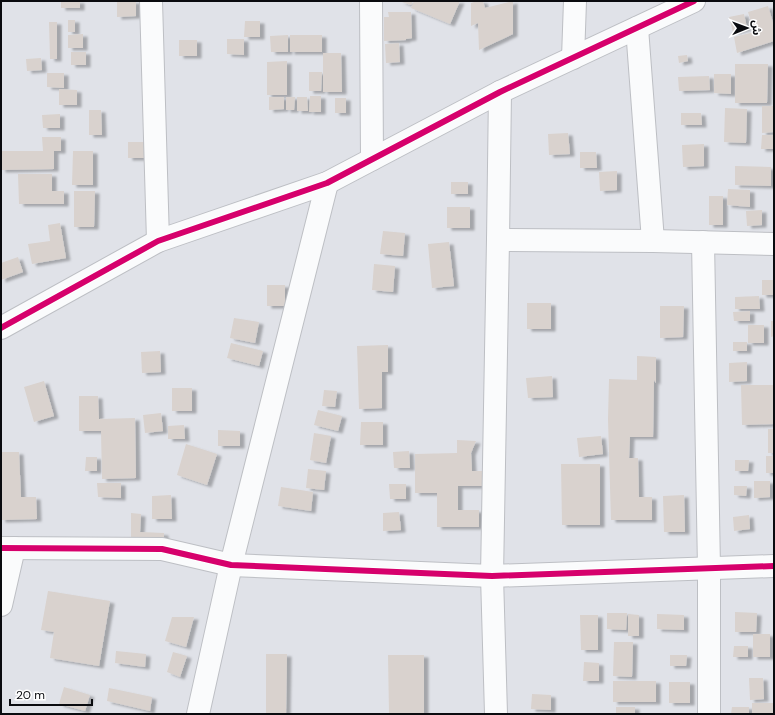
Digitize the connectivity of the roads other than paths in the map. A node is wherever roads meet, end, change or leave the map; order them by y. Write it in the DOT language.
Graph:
graph roads {
  1 [pos="150,1"];
  2 [pos="371,1"];
  3 [pos="574,1"];
  4 [pos="694,1"];
  5 [pos="637,28"];
  6 [pos="573,58"];
  7 [pos="500,92"];
  8 [pos="372,159"];
  9 [pos="327,183"];
  10 [pos="498,240"];
  11 [pos="158,241"];
  12 [pos="653,241"];
  13 [pos="703,242"];
  14 [pos="774,244"];
  15 [pos="1,328"];
  16 [pos="8,548"];
  17 [pos="231,565"];
  18 [pos="774,566"];
  19 [pos="709,568"];
  20 [pos="492,576"];
  21 [pos="1,605"];
  22 [pos="198,714"];
  23 [pos="496,714"];
  24 [pos="709,714"];
  1 -- 11 [label="street"];
  2 -- 8 [label="street"];
  3 -- 6 [label="street"];
  4 -- 5 [label="street"];
  5 -- 6 [label="street"];
  5 -- 12 [label="street"];
  6 -- 7 [label="street"];
  7 -- 8 [label="street"];
  7 -- 10 [label="street"];
  8 -- 9 [label="street"];
  9 -- 11 [label="street"];
  9 -- 17 [label="street"];
  10 -- 12 [label="street"];
  10 -- 20 [label="street"];
  11 -- 15 [label="street"];
  12 -- 13 [label="street"];
  13 -- 14 [label="street"];
  13 -- 19 [label="street"];
  16 -- 17 [label="street"];
  16 -- 21 [label="street"];
  17 -- 20 [label="street"];
  17 -- 22 [label="street"];
  18 -- 19 [label="street"];
  19 -- 20 [label="street"];
  19 -- 24 [label="street"];
  20 -- 23 [label="street"];
}
